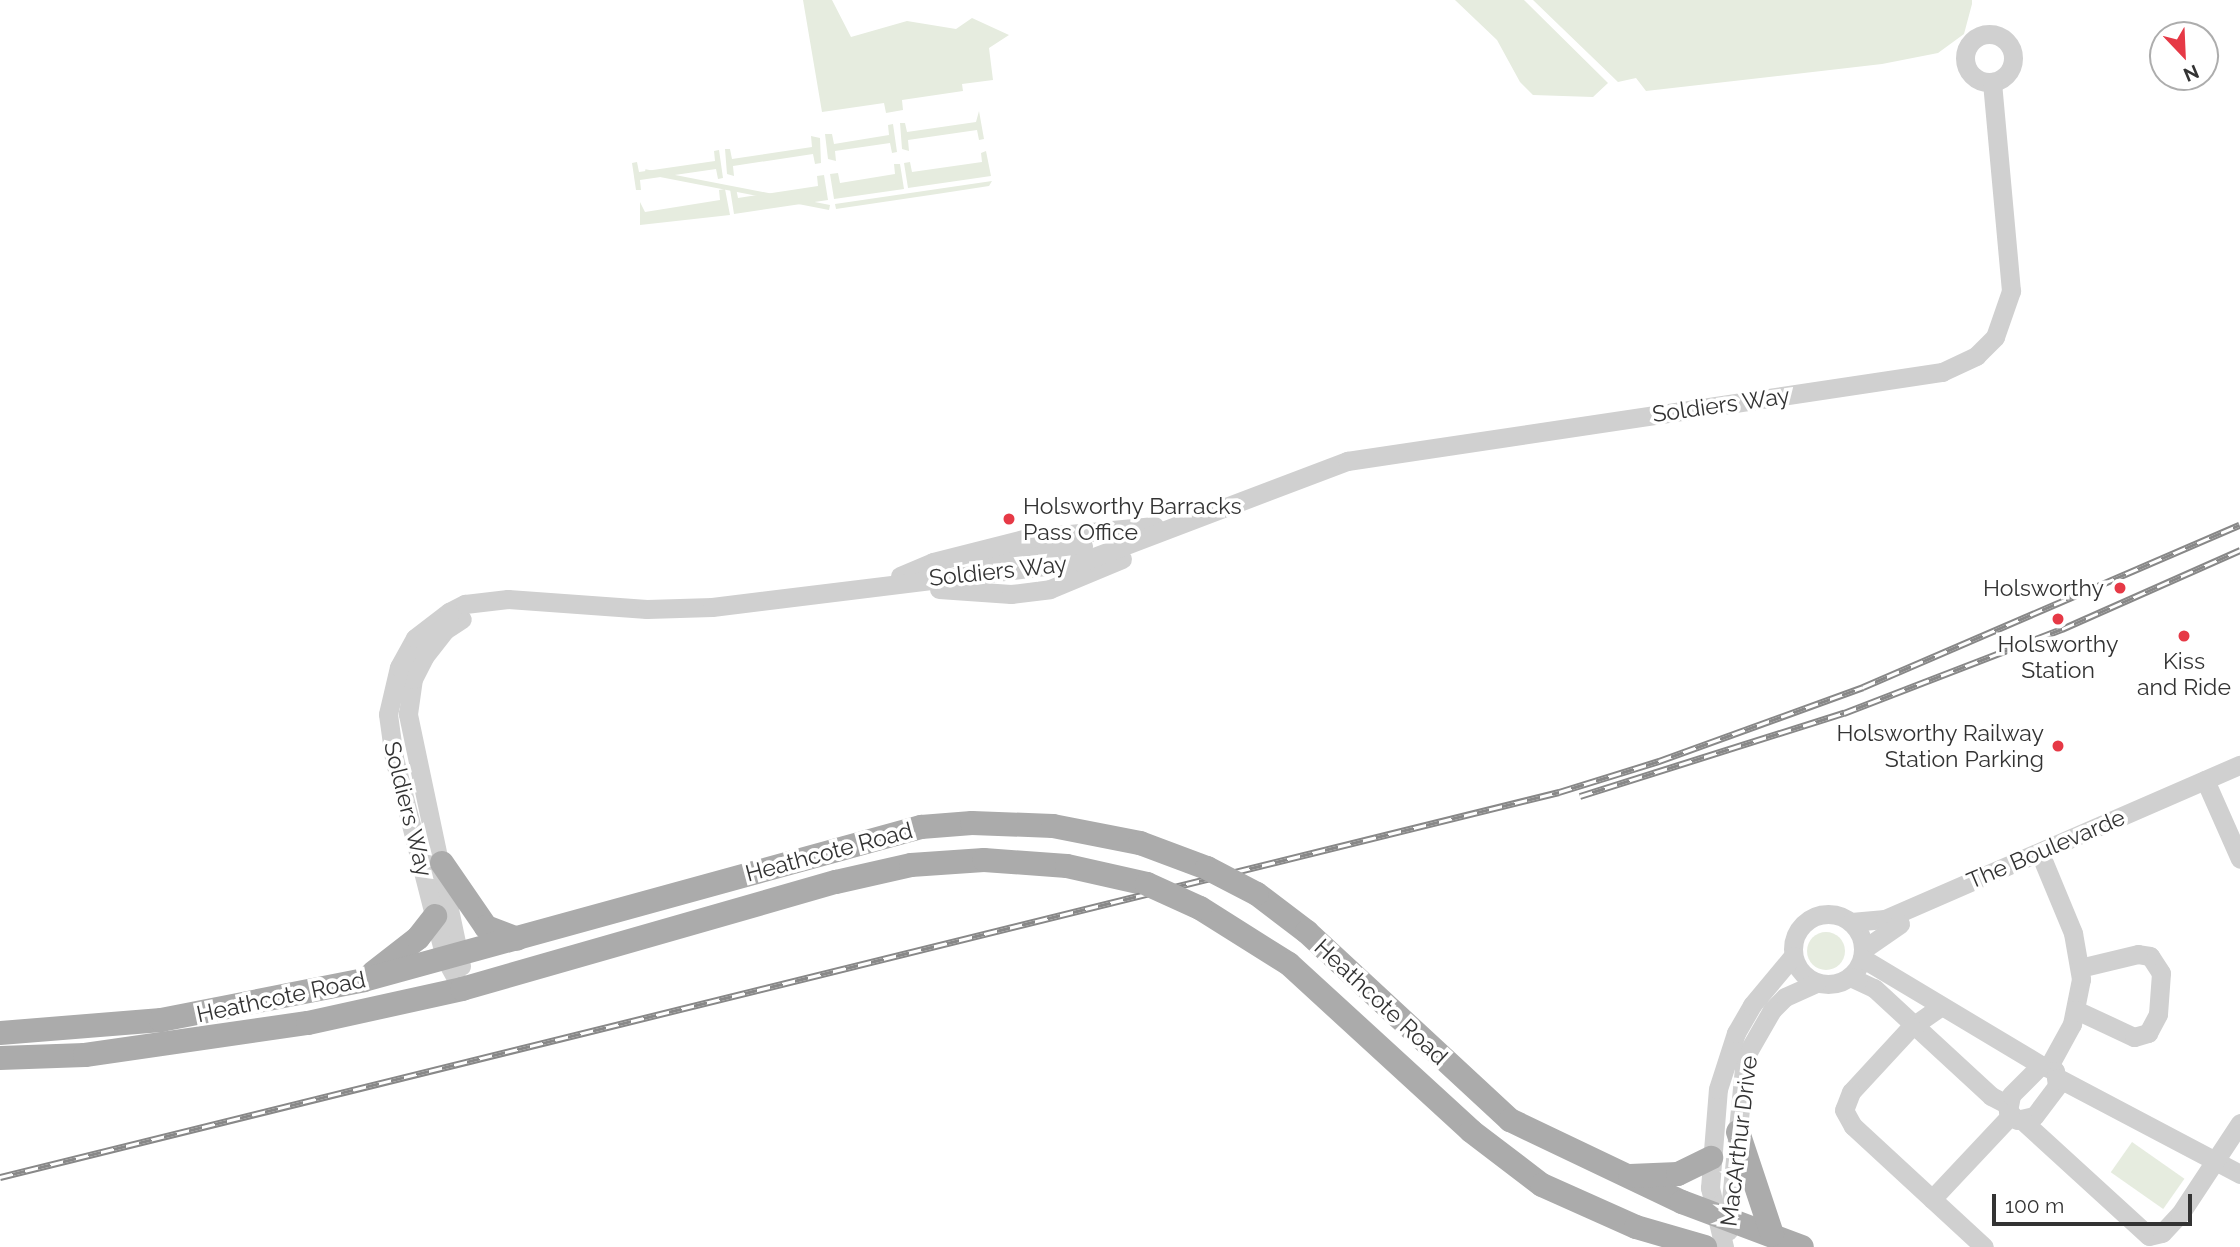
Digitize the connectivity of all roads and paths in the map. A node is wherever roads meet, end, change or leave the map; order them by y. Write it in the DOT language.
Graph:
graph roads {
  1 [pos="1992,82"];
  2 [pos="1189,520"];
  3 [pos="883,584"];
  4 [pos="496,600"];
  5 [pos="2240,765"];
  6 [pos="2240,779"];
  7 [pos="2208,786"];
  8 [pos="2240,859"];
  9 [pos="442,863"];
  10 [pos="2044,863"];
  11 [pos="435,916"];
  12 [pos="1850,922"];
  13 [pos="518,939"];
  14 [pos="1863,953"];
  15 [pos="453,956"];
  16 [pos="1793,956"];
  17 [pos="2080,968"];
  18 [pos="1850,977"];
  19 [pos="364,980"];
  20 [pos="1816,983"];
  21 [pos="462,989"];
  22 [pos="1940,1007"];
  23 [pos="2077,1010"];
  24 [pos="1914,1024"];
  25 [pos="0,1033"];
  26 [pos="0,1058"];
  27 [pos="2049,1069"];
  28 [pos="2014,1114"];
  29 [pos="2240,1123"];
  30 [pos="1738,1132"];
  31 [pos="1711,1158"];
  32 [pos="2217,1161"];
  33 [pos="2240,1174"];
  34 [pos="1625,1177"];
  35 [pos="1932,1199"];
  36 [pos="1723,1217"];
  37 [pos="1772,1234"];
  38 [pos="1705,1247"];
  39 [pos="1725,1247"];
  40 [pos="1802,1247"];
  41 [pos="1984,1247"];
  1 -- 2 [label="street, Soldiers Way"];
  2 -- 3 [label="street, Soldiers Way"];
  2 -- 3 [label="street, Soldiers Way"];
  3 -- 4 [label="street, Soldiers Way"];
  4 -- 9 [label="street, Soldiers Way"];
  4 -- 11 [label="street, Soldiers Way"];
  5 -- 7 [label="street, The Boulevarde"];
  6 -- 7 [label="street, The Boulevarde"];
  7 -- 8 [label="street"];
  7 -- 10 [label="street, The Boulevarde"];
  7 -- 12 [label="street, The Boulevarde"];
  9 -- 13 [label="main road"];
  9 -- 15 [label="street, Soldiers Way"];
  10 -- 14 [label="street, The Boulevarde"];
  10 -- 17 [label="street"];
  11 -- 15 [label="street, Soldiers Way"];
  11 -- 19 [label="main road"];
  12 -- 14 [label="street"];
  12 -- 16 [label="street"];
  13 -- 15 [label="main road, Heathcote Road"];
  13 -- 34 [label="main road, Heathcote Road, bridge"];
  14 -- 18 [label="street"];
  14 -- 22 [label="street"];
  15 -- 19 [label="main road, Heathcote Road"];
  15 -- 21 [label="street"];
  16 -- 20 [label="street"];
  16 -- 31 [label="street, MacArthur Drive"];
  17 -- 23 [label="street"];
  17 -- 23 [label="street"];
  18 -- 20 [label="street"];
  18 -- 24 [label="street"];
  19 -- 25 [label="main road, Heathcote Road"];
  20 -- 30 [label="street, MacArthur Drive"];
  21 -- 26 [label="main road, Heathcote Road"];
  21 -- 38 [label="main road, Heathcote Road, bridge"];
  22 -- 24 [label="street"];
  22 -- 27 [label="street"];
  23 -- 27 [label="street"];
  24 -- 28 [label="street"];
  24 -- 35 [label="street"];
  27 -- 28 [label="street"];
  27 -- 28 [label="street"];
  27 -- 32 [label="street"];
  28 -- 32 [label="street"];
  28 -- 35 [label="street"];
  29 -- 32 [label="street"];
  30 -- 36 [label="street, MacArthur Drive"];
  30 -- 37 [label="main road"];
  31 -- 34 [label="main road"];
  31 -- 36 [label="street, MacArthur Drive"];
  32 -- 33 [label="street"];
  34 -- 36 [label="main road, Heathcote Road"];
  35 -- 41 [label="street"];
  36 -- 37 [label="main road, Heathcote Road"];
  36 -- 39 [label="street, MacArthur Drive"];
  37 -- 40 [label="main road, Heathcote Road"];
}
